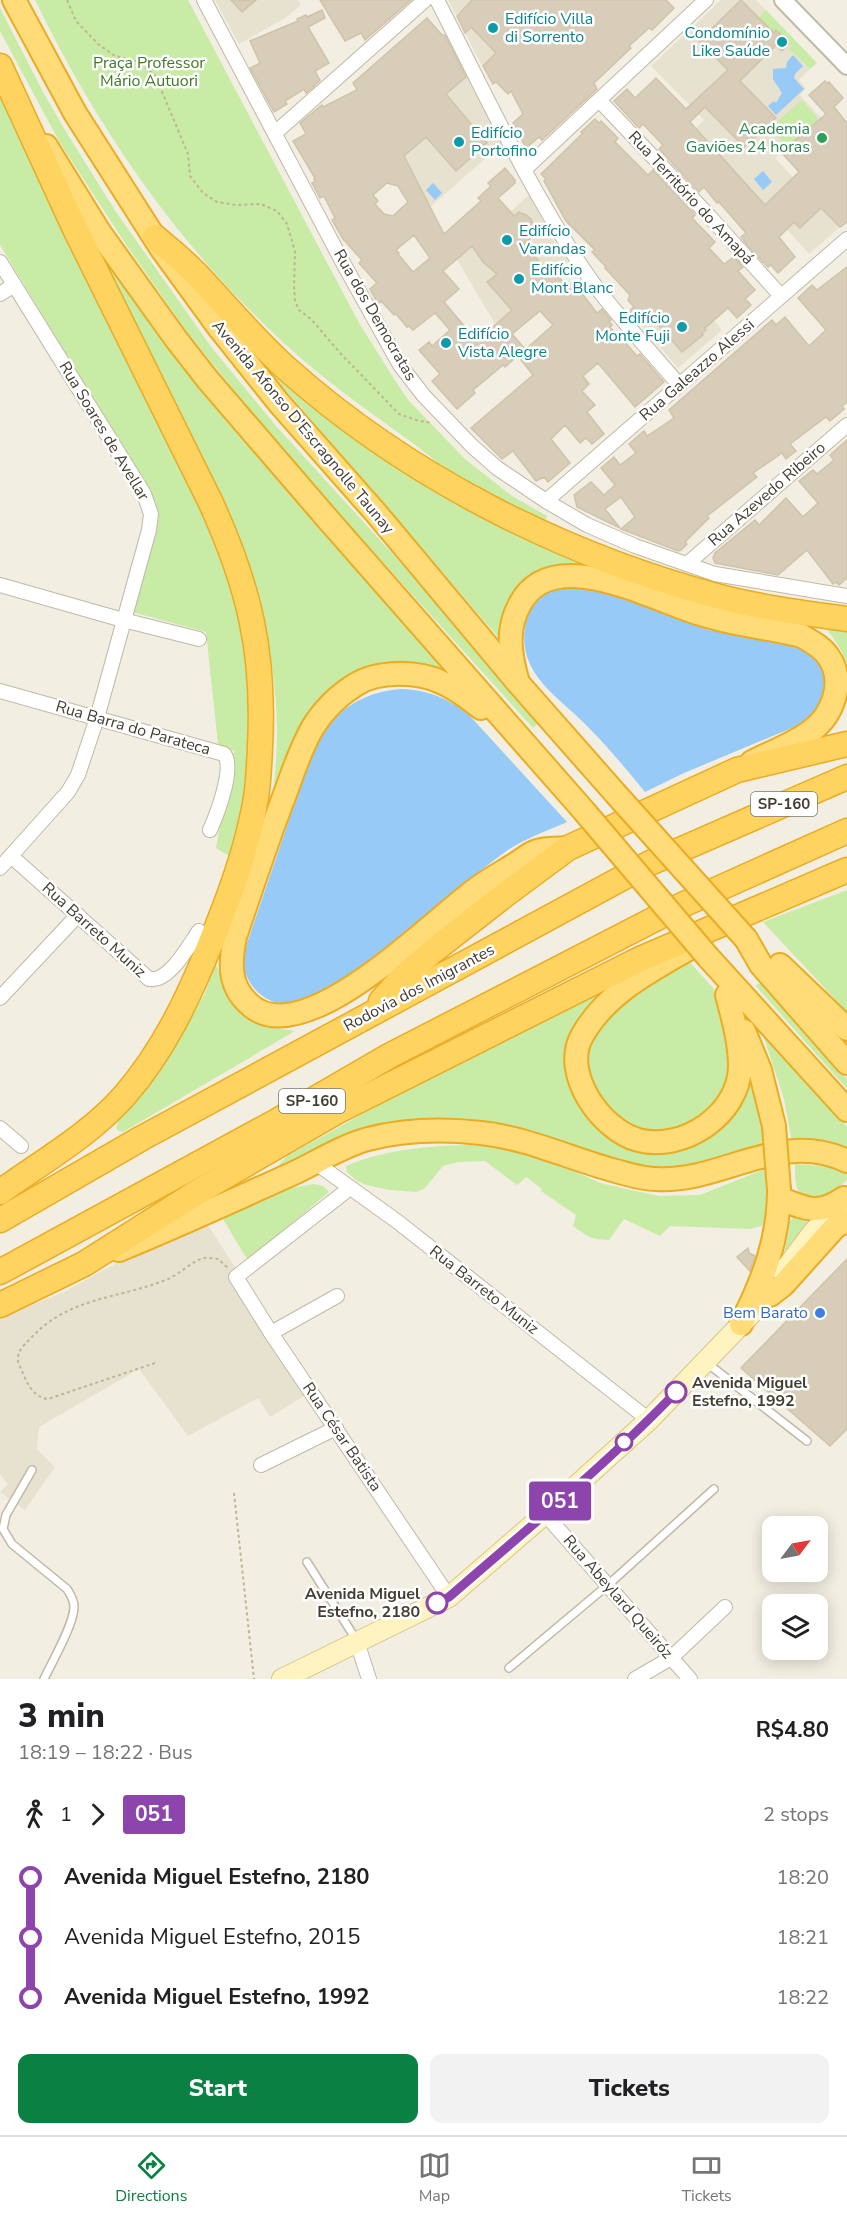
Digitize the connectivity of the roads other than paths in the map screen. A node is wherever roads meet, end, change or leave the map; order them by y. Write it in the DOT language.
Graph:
graph roads {
  1 [pos="14,0"];
  2 [pos="204,0"];
  3 [pos="425,0"];
  4 [pos="437,0"];
  5 [pos="706,0"];
  6 [pos="783,0"];
  7 [pos="0,60"];
  8 [pos="0,66"];
  9 [pos="847,66"];
  10 [pos="600,101"];
  11 [pos="275,133"];
  12 [pos="524,170"];
  13 [pos="155,237"];
  14 [pos="847,239"];
  15 [pos="0,262"];
  16 [pos="14,285"];
  17 [pos="0,294"];
  18 [pos="781,296"];
  19 [pos="679,385"];
  20 [pos="847,424"];
  21 [pos="546,501"];
  22 [pos="687,564"];
  23 [pos="0,585"];
  24 [pos="847,596"];
  25 [pos="123,620"];
  26 [pos="847,620"];
  27 [pos="199,639"];
  28 [pos="519,684"];
  29 [pos="0,691"];
  30 [pos="97,718"];
  31 [pos="847,744"];
  32 [pos="535,754"];
  33 [pos="737,770"];
  34 [pos="847,777"];
  35 [pos="210,830"];
  36 [pos="847,831"];
  37 [pos="568,848"];
  38 [pos="11,856"];
  39 [pos="0,868"];
  40 [pos="847,870"];
  41 [pos="836,878"];
  42 [pos="78,915"];
  43 [pos="709,929"];
  44 [pos="199,931"];
  45 [pos="767,962"];
  46 [pos="728,990"];
  47 [pos="0,998"];
  48 [pos="367,1016"];
  49 [pos="847,1029"];
  50 [pos="847,1063"];
  51 [pos="847,1110"];
  52 [pos="0,1128"];
  53 [pos="21,1146"];
  54 [pos="847,1161"];
  55 [pos="316,1163"];
  56 [pos="350,1188"];
  57 [pos="0,1192"];
  58 [pos="779,1194"];
  59 [pos="846,1205"];
  60 [pos="0,1220"];
  61 [pos="84,1264"];
  62 [pos="0,1272"];
  63 [pos="770,1295"];
  64 [pos="337,1296"];
  65 [pos="0,1305"];
  66 [pos="741,1324"];
  67 [pos="271,1334"];
  68 [pos="705,1361"];
  69 [pos="649,1420"];
  70 [pos="336,1428"];
  71 [pos="807,1441"];
  72 [pos="261,1466"];
  73 [pos="32,1470"];
  74 [pos="714,1489"];
  75 [pos="545,1514"];
  76 [pos="306,1562"];
  77 [pos="609,1584"];
  78 [pos="449,1597"];
  79 [pos="725,1607"];
  80 [pos="357,1642"];
  81 [pos="671,1658"];
  82 [pos="509,1668"];
  83 [pos="44,1679"];
  84 [pos="282,1679"];
  85 [pos="369,1679"];
  86 [pos="635,1679"];
  87 [pos="690,1679"];
  1 -- 13 [label="highway, Avenida Afonso D'Escragnolle Taunay"];
  2 -- 11 [label="street, Rua dos Democratas"];
  3 -- 11 [label="street"];
  4 -- 12 [label="street"];
  5 -- 10 [label="street"];
  6 -- 9 [label="street"];
  7 -- 32 [label="highway"];
  8 -- 57 [label="highway"];
  10 -- 12 [label="street"];
  10 -- 18 [label="street, Rua Território do Amapá"];
  11 -- 21 [label="street, Rua dos Democratas"];
  12 -- 19 [label="street"];
  13 -- 26 [label="highway"];
  13 -- 28 [label="highway, Avenida Afonso D'Escragnolle Taunay"];
  14 -- 18 [label="street, Rua Galeazzo Alessi"];
  15 -- 16 [label="street, Rua Soares de Avellar"];
  16 -- 17 [label="street"];
  16 -- 25 [label="street, Rua Soares de Avellar"];
  18 -- 19 [label="street, Rua Galeazzo Alessi"];
  19 -- 21 [label="street, Rua Galeazzo Alessi"];
  20 -- 22 [label="street, Rua Azevedo Ribeiro"];
  21 -- 22 [label="street, Rua dos Democratas"];
  22 -- 24 [label="street, Rua dos Democratas"];
  23 -- 25 [label="street"];
  25 -- 27 [label="street"];
  25 -- 30 [label="street, Rua Soares de Avellar"];
  28 -- 33 [label="highway"];
  28 -- 45 [label="highway, Avenida Afonso D'Escragnolle Taunay, bridge"];
  29 -- 30 [label="street, Rua Barra do Parateca"];
  30 -- 35 [label="street, Rua Barra do Parateca"];
  30 -- 38 [label="street, Rua Soares de Avellar"];
  31 -- 33 [label="highway"];
  32 -- 37 [label="highway"];
  32 -- 46 [label="highway, bridge"];
  33 -- 37 [label="highway"];
  34 -- 48 [label="highway, Rodovia dos Imigrantes / SP-160"];
  36 -- 62 [label="highway, SP-160"];
  37 -- 48 [label="highway"];
  38 -- 39 [label="street, Rua Soares de Avellar"];
  38 -- 42 [label="street, Rua Barreto Muniz"];
  40 -- 41 [label="highway"];
  41 -- 43 [label="highway"];
  42 -- 44 [label="street, Rua Barreto Muniz"];
  42 -- 47 [label="street"];
  43 -- 46 [label="highway"];
  43 -- 61 [label="highway"];
  45 -- 49 [label="highway"];
  45 -- 50 [label="highway"];
  46 -- 51 [label="highway"];
  46 -- 58 [label="highway, bridge"];
  48 -- 60 [label="highway, Rodovia dos Imigrantes / SP-160"];
  52 -- 53 [label="street"];
  54 -- 55 [label="highway"];
  55 -- 56 [label="street, Rua Barreto Muniz"];
  55 -- 61 [label="highway"];
  56 -- 67 [label="street, Rua César Batista"];
  56 -- 69 [label="street, Rua Barreto Muniz"];
  58 -- 59 [label="highway"];
  58 -- 66 [label="highway"];
  59 -- 63 [label="highway"];
  61 -- 65 [label="highway"];
  63 -- 66 [label="main road"];
  64 -- 67 [label="street"];
  66 -- 68 [label="main road"];
  67 -- 70 [label="street, Rua César Batista"];
  68 -- 69 [label="main road"];
  68 -- 71 [label="lane"];
  69 -- 75 [label="main road"];
  70 -- 72 [label="street"];
  70 -- 78 [label="street, Rua César Batista"];
  73 -- 83 [label="lane"];
  74 -- 77 [label="lane"];
  75 -- 77 [label="street, Rua Abeylard Queiróz"];
  75 -- 78 [label="main road"];
  76 -- 80 [label="lane"];
  77 -- 81 [label="street, Rua Abeylard Queiróz"];
  77 -- 82 [label="lane"];
  78 -- 80 [label="main road"];
  79 -- 81 [label="street"];
  80 -- 84 [label="main road"];
  80 -- 85 [label="street"];
  81 -- 86 [label="street"];
  81 -- 87 [label="street, Rua Abeylard Queiróz"];
}
